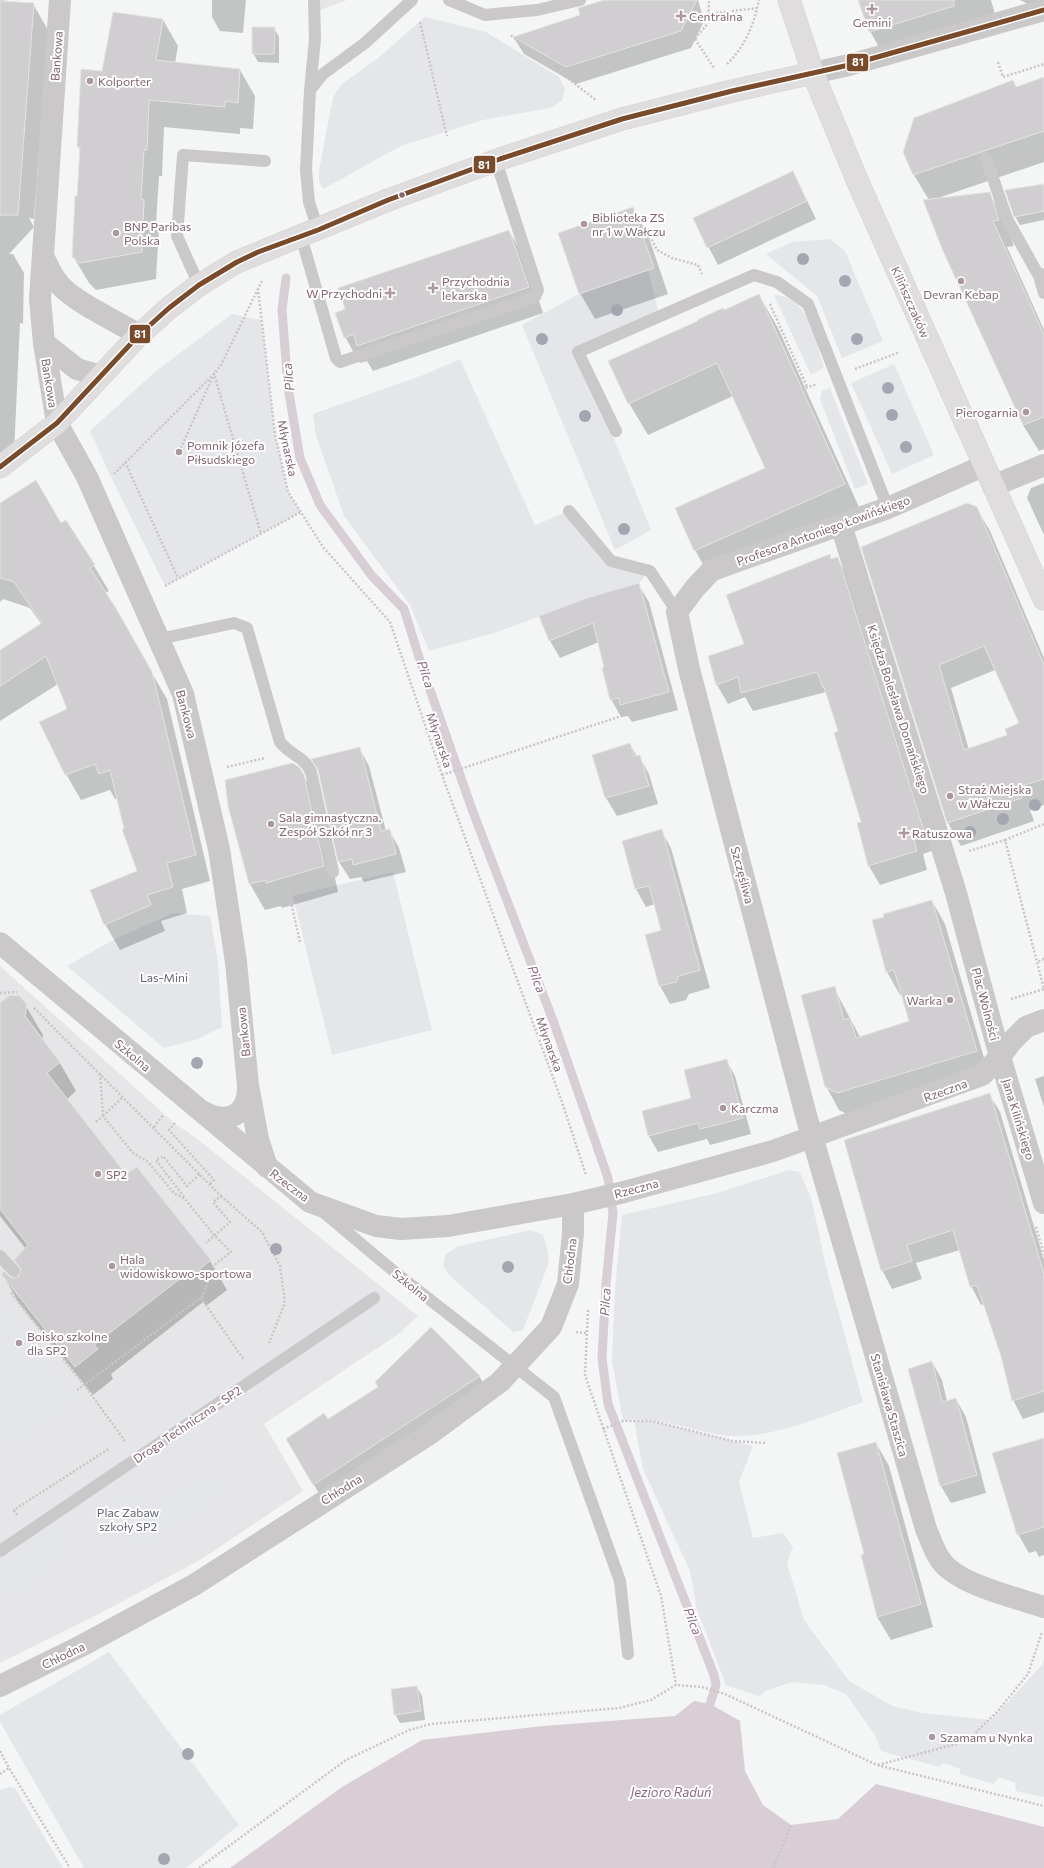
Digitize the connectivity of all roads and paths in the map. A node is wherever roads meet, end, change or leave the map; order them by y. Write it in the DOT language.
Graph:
graph roads {
  1 [pos="60,0"];
  2 [pos="314,0"];
  3 [pos="412,0"];
  4 [pos="449,0"];
  5 [pos="580,0"];
  6 [pos="709,0"];
  7 [pos="759,0"];
  8 [pos="789,0"];
  9 [pos="757,8"];
  10 [pos="1044,10"];
  11 [pos="708,14"];
  12 [pos="485,15"];
  13 [pos="420,21"];
  14 [pos="695,39"];
  15 [pos="998,62"];
  16 [pos="726,64"];
  17 [pos="1044,64"];
  18 [pos="714,68"];
  19 [pos="813,74"];
  20 [pos="565,77"];
  21 [pos="310,90"];
  22 [pos="597,101"];
  23 [pos="447,136"];
  24 [pos="1044,150"];
  25 [pos="265,161"];
  26 [pos="496,161"];
  27 [pos="988,163"];
  28 [pos="309,233"];
  29 [pos="43,256"];
  30 [pos="1041,275"];
  31 [pos="262,280"];
  32 [pos="199,285"];
  33 [pos="258,289"];
  34 [pos="1044,293"];
  35 [pos="139,335"];
  36 [pos="44,343"];
  37 [pos="214,374"];
  38 [pos="102,376"];
  39 [pos="57,423"];
  40 [pos="616,431"];
  41 [pos="179,452"];
  42 [pos="125,462"];
  43 [pos="1044,465"];
  44 [pos="983,466"];
  45 [pos="0,467"];
  46 [pos="111,477"];
  47 [pos="992,486"];
  48 [pos="888,508"];
  49 [pos="569,510"];
  50 [pos="301,512"];
  51 [pos="841,525"];
  52 [pos="261,534"];
  53 [pos="178,578"];
  54 [pos="165,586"];
  55 [pos="1044,599"];
  56 [pos="677,612"];
  57 [pos="159,640"];
  58 [pos="695,692"];
  59 [pos="268,765"];
  60 [pos="222,769"];
  61 [pos="442,775"];
  62 [pos="1044,824"];
  63 [pos="1005,840"];
  64 [pos="946,859"];
  65 [pos="333,872"];
  66 [pos="956,892"];
  67 [pos="299,919"];
  68 [pos="295,920"];
  69 [pos="300,942"];
  70 [pos="0,943"];
  71 [pos="1044,959"];
  72 [pos="1037,962"];
  73 [pos="18,992"];
  74 [pos="0,993"];
  75 [pos="29,1003"];
  76 [pos="987,1006"];
  77 [pos="1044,1020"];
  78 [pos="1000,1057"];
  79 [pos="100,1074"];
  80 [pos="248,1085"];
  81 [pos="123,1097"];
  82 [pos="164,1114"];
  83 [pos="189,1114"];
  84 [pos="103,1116"];
  85 [pos="95,1123"];
  86 [pos="154,1127"];
  87 [pos="812,1137"];
  88 [pos="267,1167"];
  89 [pos="200,1174"];
  90 [pos="210,1184"];
  91 [pos="221,1196"];
  92 [pos="185,1199"];
  93 [pos="588,1200"];
  94 [pos="310,1202"];
  95 [pos="1044,1203"];
  96 [pos="1035,1224"];
  97 [pos="214,1235"];
  98 [pos="206,1243"];
  99 [pos="1044,1255"];
  100 [pos="0,1256"];
  101 [pos="14,1271"];
  102 [pos="10,1291"];
  103 [pos="202,1298"];
  104 [pos="374,1298"];
  105 [pos="588,1303"];
  106 [pos="262,1347"];
  107 [pos="251,1356"];
  108 [pos="245,1360"];
  109 [pos="238,1365"];
  110 [pos="515,1366"];
  111 [pos="84,1385"];
  112 [pos="77,1390"];
  113 [pos="603,1429"];
  114 [pos="130,1435"];
  115 [pos="124,1439"];
  116 [pos="767,1443"];
  117 [pos="117,1444"];
  118 [pos="111,1448"];
  119 [pos="21,1521"];
  120 [pos="0,1551"];
  121 [pos="1044,1607"];
  122 [pos="1044,1625"];
  123 [pos="628,1654"];
  124 [pos="676,1685"];
  125 [pos="0,1686"];
  126 [pos="0,1751"];
  127 [pos="877,1766"];
  128 [pos="9,1768"];
  129 [pos="0,1774"];
  130 [pos="1044,1806"];
  131 [pos="791,1825"];
  132 [pos="70,1868"];
  133 [pos="199,1868"];
  134 [pos="773,1868"];
  1 -- 29 [label="street, Bankowa"];
  2 -- 21 [label="lane"];
  3 -- 21 [label="lane"];
  4 -- 12 [label="lane"];
  5 -- 12 [label="lane"];
  6 -- 11 [label="path"];
  7 -- 9 [label="path"];
  8 -- 19 [label="main road, Kilińszczaków"];
  9 -- 11 [label="path"];
  9 -- 16 [label="path"];
  10 -- 19 [label="street"];
  11 -- 14 [label="path"];
  12 -- 20 [label="path"];
  13 -- 23 [label="path"];
  14 -- 18 [label="path"];
  14 -- 20 [label="path"];
  15 -- 17 [label="path"];
  19 -- 26 [label="main road"];
  19 -- 44 [label="main road, Kilińszczaków"];
  20 -- 22 [label="path"];
  21 -- 28 [label="lane"];
  24 -- 27 [label="path"];
  25 -- 32 [label="lane"];
  26 -- 28 [label="main road"];
  26 -- 28 [label="lane"];
  27 -- 30 [label="lane"];
  28 -- 32 [label="main road"];
  29 -- 35 [label="street, Bankowa"];
  29 -- 36 [label="street, Bankowa"];
  30 -- 34 [label="lane"];
  31 -- 33 [label="path"];
  32 -- 35 [label="main road"];
  33 -- 37 [label="path"];
  33 -- 50 [label="path, Młynarska"];
  35 -- 38 [label="main road"];
  36 -- 38 [label="street, Bankowa"];
  36 -- 39 [label="street, Bankowa"];
  37 -- 41 [label="path"];
  37 -- 42 [label="path"];
  37 -- 52 [label="path"];
  38 -- 39 [label="main road"];
  39 -- 45 [label="main road"];
  39 -- 57 [label="street, Bankowa"];
  40 -- 48 [label="lane"];
  42 -- 46 [label="path"];
  42 -- 53 [label="path"];
  43 -- 47 [label="street"];
  44 -- 47 [label="main road, Kilińszczaków"];
  44 -- 48 [label="street, Profesora Antoniego Łowińskiego"];
  47 -- 55 [label="main road, Kilińszczaków"];
  48 -- 51 [label="street, Profesora Antoniego Łowińskiego"];
  49 -- 56 [label="lane"];
  50 -- 52 [label="path"];
  50 -- 61 [label="path, Młynarska"];
  51 -- 56 [label="street, Profesora Antoniego Łowińskiego"];
  51 -- 64 [label="street, Księdza Bolesława Domańskiego"];
  52 -- 53 [label="path"];
  53 -- 54 [label="path"];
  56 -- 58 [label="street, Szczęśliwa"];
  57 -- 65 [label="lane"];
  57 -- 80 [label="street, Bankowa"];
  58 -- 61 [label="path"];
  58 -- 87 [label="street, Szczęśliwa"];
  59 -- 60 [label="path"];
  61 -- 93 [label="path, Młynarska"];
  62 -- 63 [label="path"];
  63 -- 64 [label="path"];
  63 -- 72 [label="path"];
  64 -- 66 [label="street, Księdza Bolesława Domańskiego"];
  65 -- 68 [label="path"];
  66 -- 76 [label="street, Plac Wolności"];
  67 -- 68 [label="path"];
  68 -- 69 [label="path"];
  70 -- 83 [label="street, Szkolna"];
  71 -- 72 [label="path"];
  72 -- 76 [label="path"];
  73 -- 74 [label="path"];
  75 -- 79 [label="path"];
  76 -- 78 [label="street, Plac Wolności"];
  77 -- 78 [label="street, Plac Wolności"];
  78 -- 87 [label="street, Rzeczna"];
  78 -- 95 [label="street, Jana Kilińskiego"];
  79 -- 81 [label="path"];
  79 -- 84 [label="path"];
  80 -- 83 [label="street, Bankowa"];
  80 -- 88 [label="street, Bankowa"];
  81 -- 84 [label="path"];
  81 -- 86 [label="path"];
  82 -- 86 [label="path"];
  83 -- 88 [label="street, Szkolna"];
  83 -- 90 [label="path"];
  84 -- 85 [label="path"];
  84 -- 92 [label="path"];
  86 -- 89 [label="path"];
  87 -- 93 [label="street, Rzeczna"];
  87 -- 121 [label="street, Stanisława Staszica"];
  88 -- 94 [label="street, Rzeczna"];
  89 -- 90 [label="path"];
  89 -- 92 [label="path"];
  90 -- 91 [label="path"];
  91 -- 97 [label="path"];
  91 -- 106 [label="path"];
  92 -- 97 [label="path"];
  93 -- 94 [label="street, Rzeczna"];
  93 -- 110 [label="street, Chłodna"];
  94 -- 110 [label="lane, Szkolna"];
  96 -- 99 [label="path"];
  97 -- 98 [label="path"];
  97 -- 103 [label="path"];
  100 -- 101 [label="lane"];
  102 -- 111 [label="path"];
  103 -- 108 [label="path"];
  103 -- 111 [label="path"];
  104 -- 120 [label="lane, Droga Techniczna - SP2"];
  105 -- 113 [label="path"];
  107 -- 108 [label="path"];
  108 -- 109 [label="path"];
  110 -- 123 [label="lane, Szkolna"];
  110 -- 125 [label="street, Chłodna"];
  111 -- 112 [label="path"];
  111 -- 115 [label="path"];
  113 -- 116 [label="path"];
  113 -- 124 [label="path"];
  114 -- 115 [label="path"];
  115 -- 117 [label="path"];
  118 -- 119 [label="path"];
  122 -- 127 [label="path"];
  124 -- 127 [label="path"];
  124 -- 133 [label="path"];
  126 -- 128 [label="path"];
  127 -- 130 [label="path"];
  128 -- 129 [label="path"];
  128 -- 132 [label="path"];
  131 -- 134 [label="path"];
}
